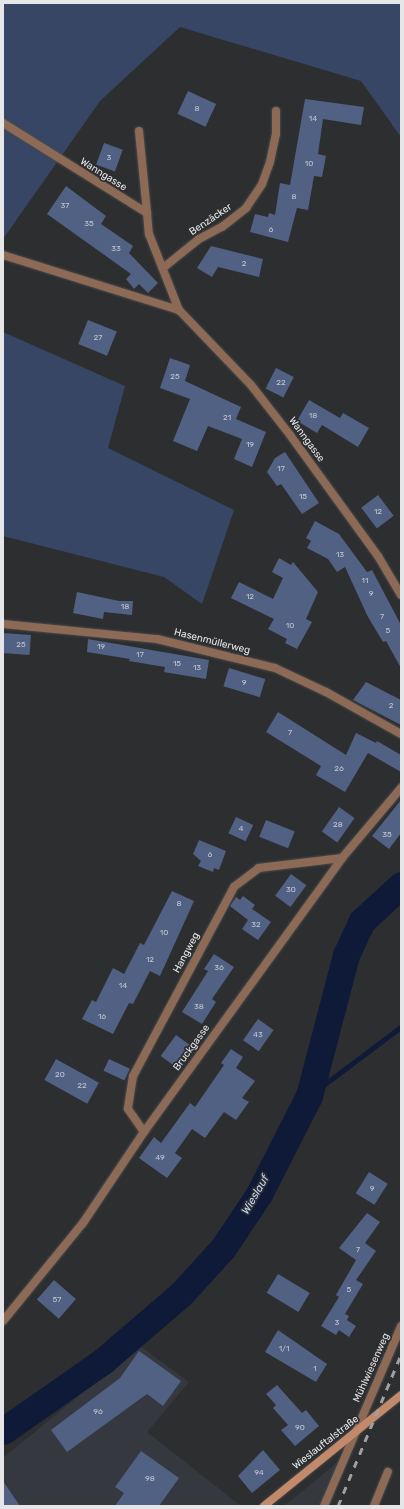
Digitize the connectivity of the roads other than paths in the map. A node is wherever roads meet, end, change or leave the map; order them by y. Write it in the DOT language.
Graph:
graph roads {
  1 [pos="276,111"];
  2 [pos="3,123"];
  3 [pos="139,130"];
  4 [pos="147,213"];
  5 [pos="3,255"];
  6 [pos="163,268"];
  7 [pos="179,310"];
  8 [pos="401,595"];
  9 [pos="3,624"];
  10 [pos="401,734"];
  11 [pos="401,788"];
  12 [pos="342,858"];
  13 [pos="144,1132"];
  14 [pos="3,1321"];
  15 [pos="401,1326"];
  16 [pos="401,1395"];
  17 [pos="354,1434"];
  18 [pos="388,1472"];
  19 [pos="264,1506"];
  20 [pos="324,1506"];
  21 [pos="374,1506"];
  1 -- 6 [label="street, Benzäcker"];
  2 -- 4 [label="street, Wanngasse"];
  3 -- 4 [label="street"];
  4 -- 6 [label="street, Wanngasse"];
  5 -- 7 [label="street, Wanngasse"];
  6 -- 7 [label="street, Wanngasse"];
  7 -- 8 [label="street, Wanngasse"];
  9 -- 10 [label="street, Hasenmüllerweg"];
  11 -- 12 [label="street, Bruckgasse"];
  12 -- 13 [label="street, Bruckgasse"];
  12 -- 13 [label="street, Hangweg"];
  13 -- 14 [label="street, Bruckgasse"];
  15 -- 17 [label="street, Mühlwiesenweg"];
  16 -- 17 [label="street, Wieslauftalstraße"];
  17 -- 19 [label="street, Wieslauftalstraße"];
  17 -- 20 [label="street, Mühlwiesenweg"];
  18 -- 21 [label="street"];
}
